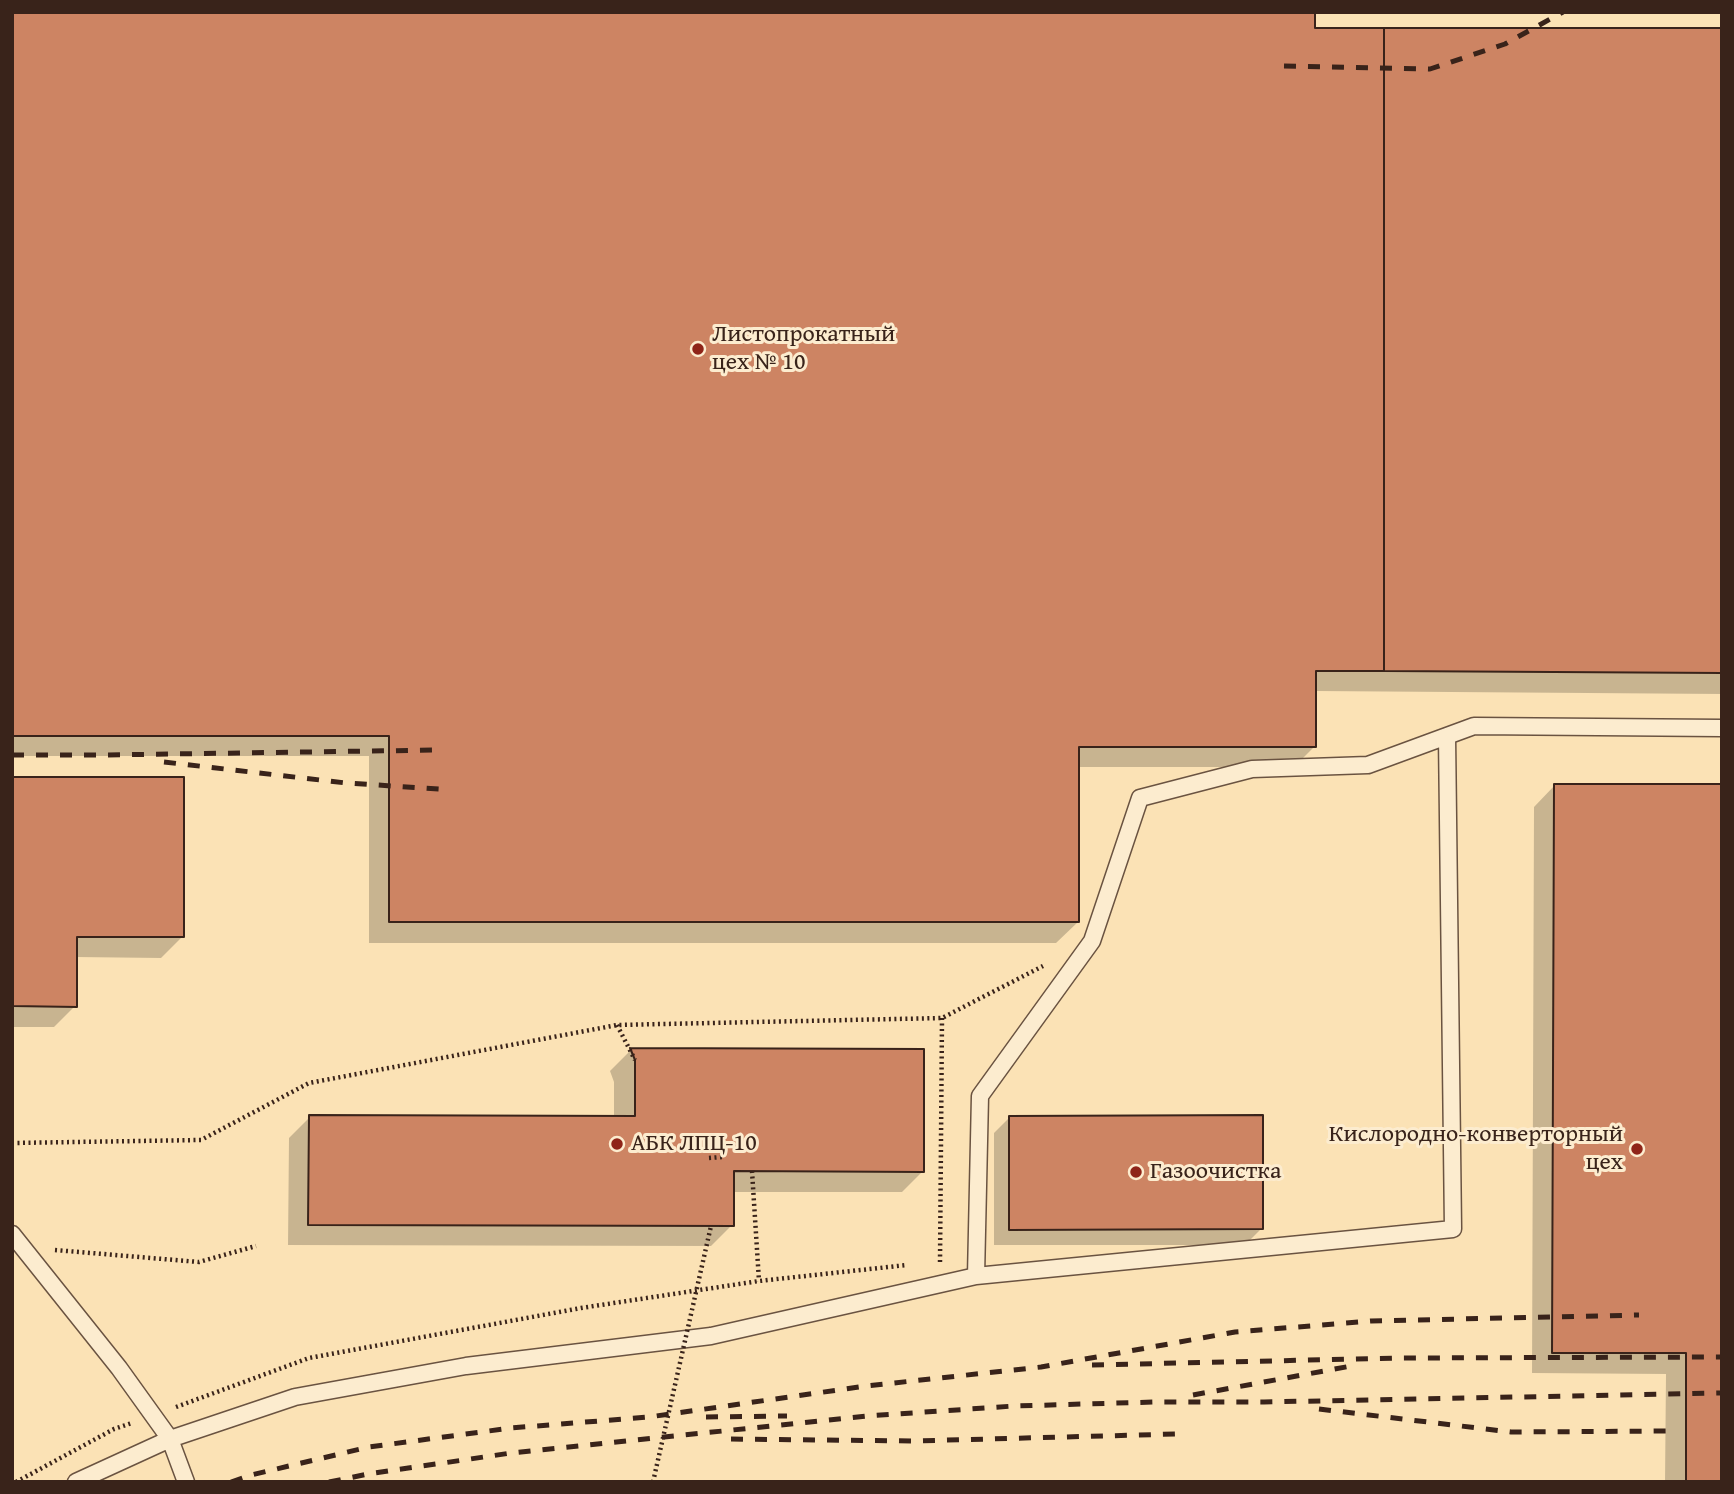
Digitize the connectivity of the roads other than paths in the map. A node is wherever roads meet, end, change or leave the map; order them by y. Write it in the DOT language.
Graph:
graph roads {
  1 [pos="1722,728"];
  2 [pos="1447,736"];
  3 [pos="12,1234"];
  4 [pos="976,1276"];
  5 [pos="170,1439"];
  6 [pos="76,1482"];
  7 [pos="186,1482"];
  1 -- 2 [label="lane"];
  2 -- 4 [label="lane"];
  2 -- 4 [label="lane"];
  3 -- 5 [label="lane"];
  4 -- 5 [label="lane"];
  5 -- 6 [label="lane"];
  5 -- 7 [label="lane"];
}
